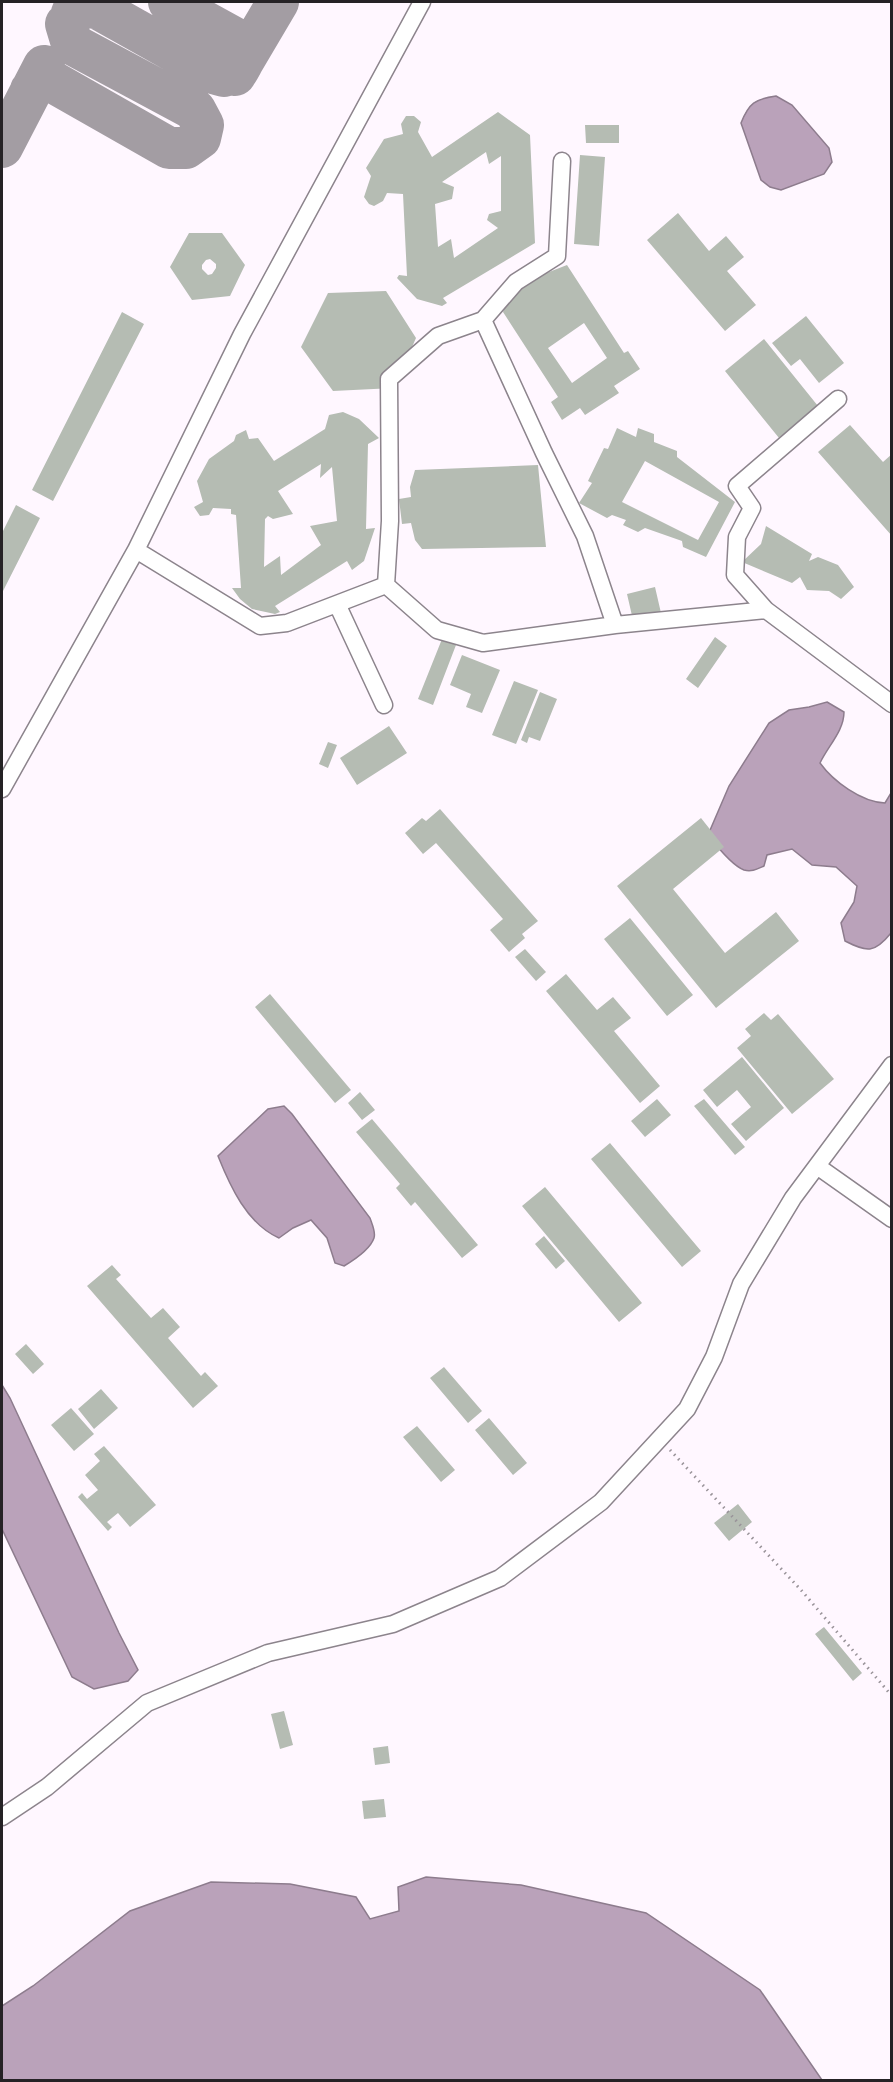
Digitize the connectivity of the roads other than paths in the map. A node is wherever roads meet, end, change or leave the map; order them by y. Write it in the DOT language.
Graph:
graph roads {
  1 [pos="422,2"];
  2 [pos="562,161"];
  3 [pos="483,320"];
  4 [pos="838,399"];
  5 [pos="136,550"];
  6 [pos="386,585"];
  7 [pos="337,604"];
  8 [pos="766,610"];
  9 [pos="615,625"];
  10 [pos="891,704"];
  11 [pos="384,705"];
  12 [pos="2,789"];
  13 [pos="891,1065"];
  14 [pos="817,1166"];
  15 [pos="891,1219"];
  16 [pos="2,1817"];
  1 -- 5 [label="street"];
  2 -- 3 [label="street"];
  3 -- 6 [label="street"];
  3 -- 9 [label="street"];
  4 -- 8 [label="street"];
  5 -- 7 [label="street"];
  5 -- 12 [label="street"];
  6 -- 7 [label="street"];
  6 -- 9 [label="street"];
  7 -- 11 [label="street"];
  8 -- 9 [label="street"];
  8 -- 10 [label="street"];
  13 -- 14 [label="street"];
  14 -- 15 [label="street"];
  14 -- 16 [label="street"];
}
